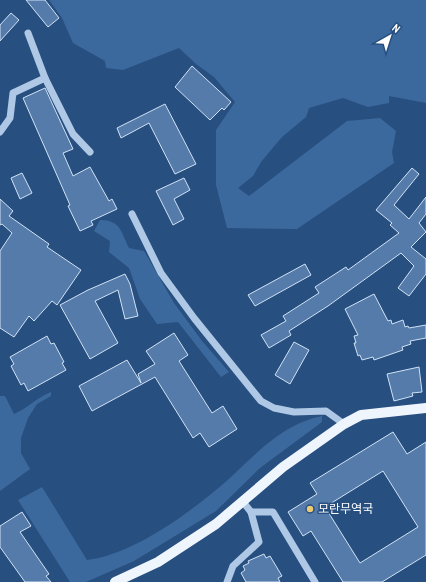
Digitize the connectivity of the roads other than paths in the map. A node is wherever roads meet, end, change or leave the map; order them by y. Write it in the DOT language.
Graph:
graph roads {
  1 [pos="28,33"];
  2 [pos="45,78"];
  3 [pos="0,132"];
  4 [pos="90,152"];
  5 [pos="132,214"];
  6 [pos="426,408"];
  7 [pos="344,424"];
  8 [pos="243,502"];
  9 [pos="251,512"];
  10 [pos="115,582"];
  11 [pos="227,582"];
  12 [pos="315,582"];
  1 -- 2 [label="street"];
  2 -- 3 [label="street"];
  2 -- 4 [label="street"];
  5 -- 7 [label="street"];
  6 -- 7 [label="main road"];
  7 -- 8 [label="main road"];
  8 -- 9 [label="street"];
  8 -- 10 [label="main road"];
  9 -- 11 [label="street"];
  9 -- 12 [label="street"];
}
